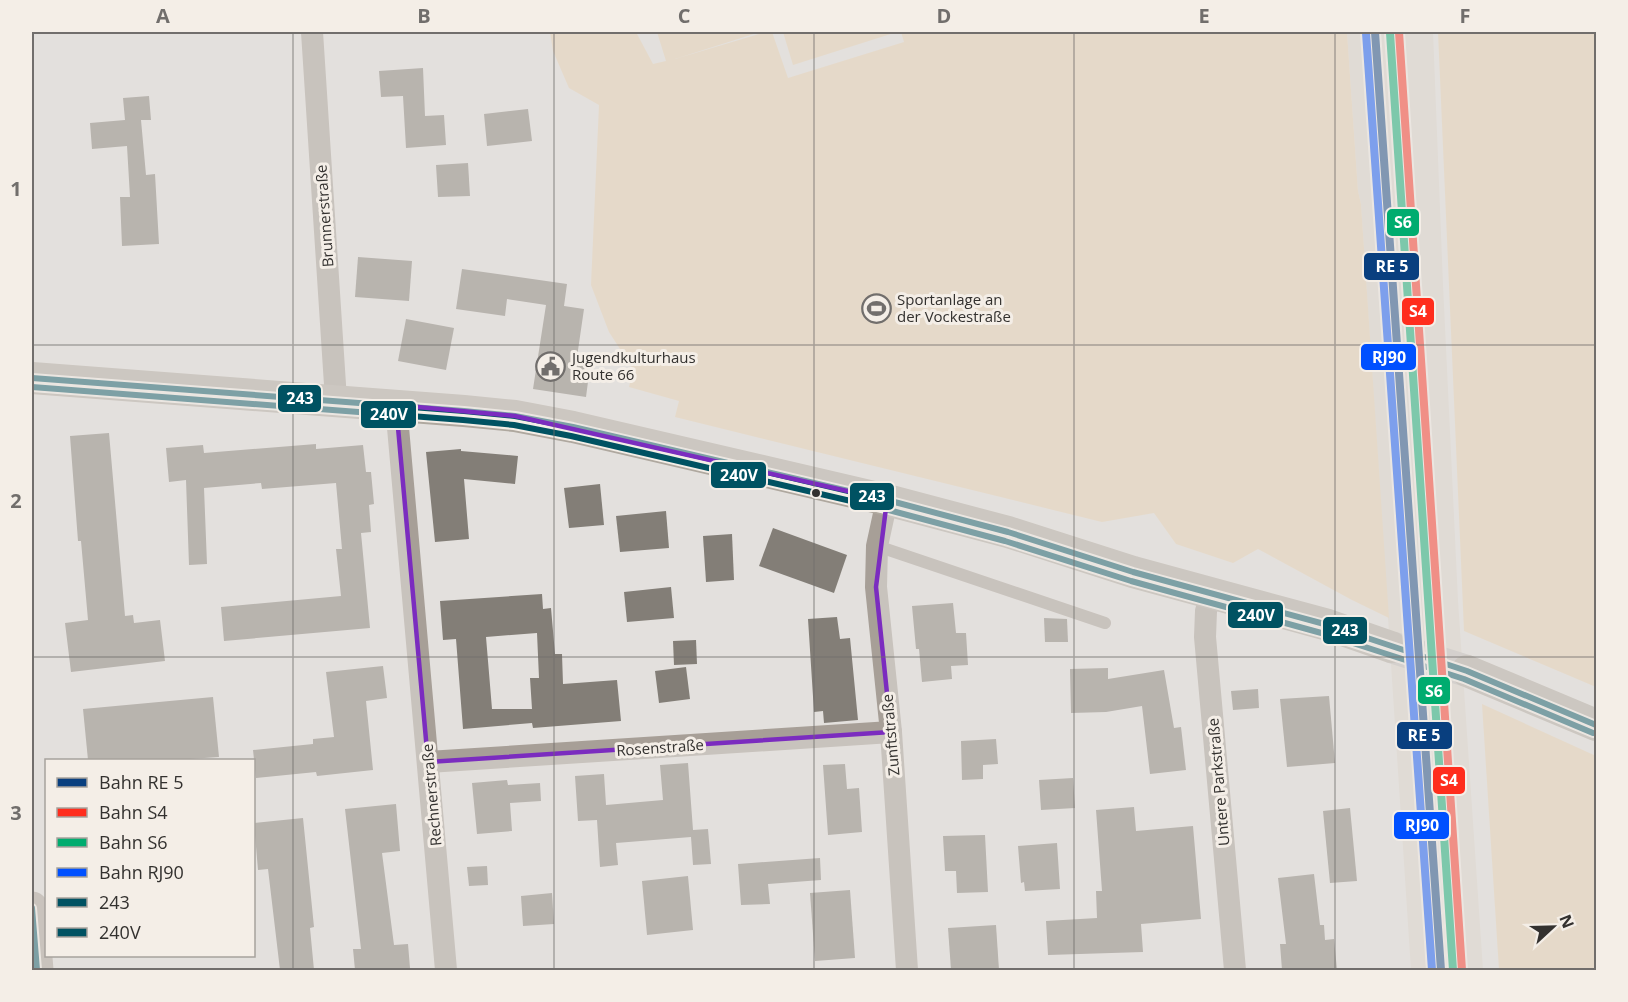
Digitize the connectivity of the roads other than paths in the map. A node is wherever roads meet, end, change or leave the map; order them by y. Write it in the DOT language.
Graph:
graph roads {
  1 [pos="312,32"];
  2 [pos="32,378"];
  3 [pos="336,400"];
  4 [pos="396,405"];
  5 [pos="887,500"];
  6 [pos="877,546"];
  7 [pos="1211,594"];
  8 [pos="1105,623"];
  9 [pos="1391,647"];
  10 [pos="1467,671"];
  11 [pos="1596,725"];
  12 [pos="891,732"];
  13 [pos="428,762"];
  14 [pos="32,908"];
  15 [pos="38,970"];
  16 [pos="446,970"];
  17 [pos="907,970"];
  18 [pos="1234,970"];
  1 -- 3 [label="street, Brunnerstraße"];
  2 -- 3 [label="main road"];
  3 -- 4 [label="main road"];
  4 -- 5 [label="main road"];
  4 -- 13 [label="street, Rechnerstraße"];
  5 -- 6 [label="street, Zunftstraße"];
  5 -- 7 [label="main road"];
  6 -- 8 [label="lane"];
  6 -- 12 [label="street, Zunftstraße"];
  7 -- 9 [label="main road"];
  7 -- 18 [label="street, Untere Parkstraße"];
  10 -- 11 [label="main road"];
  12 -- 13 [label="street, Rosenstraße"];
  12 -- 17 [label="street, Zunftstraße"];
  13 -- 16 [label="street, Rechnerstraße"];
  14 -- 15 [label="main road"];
}
